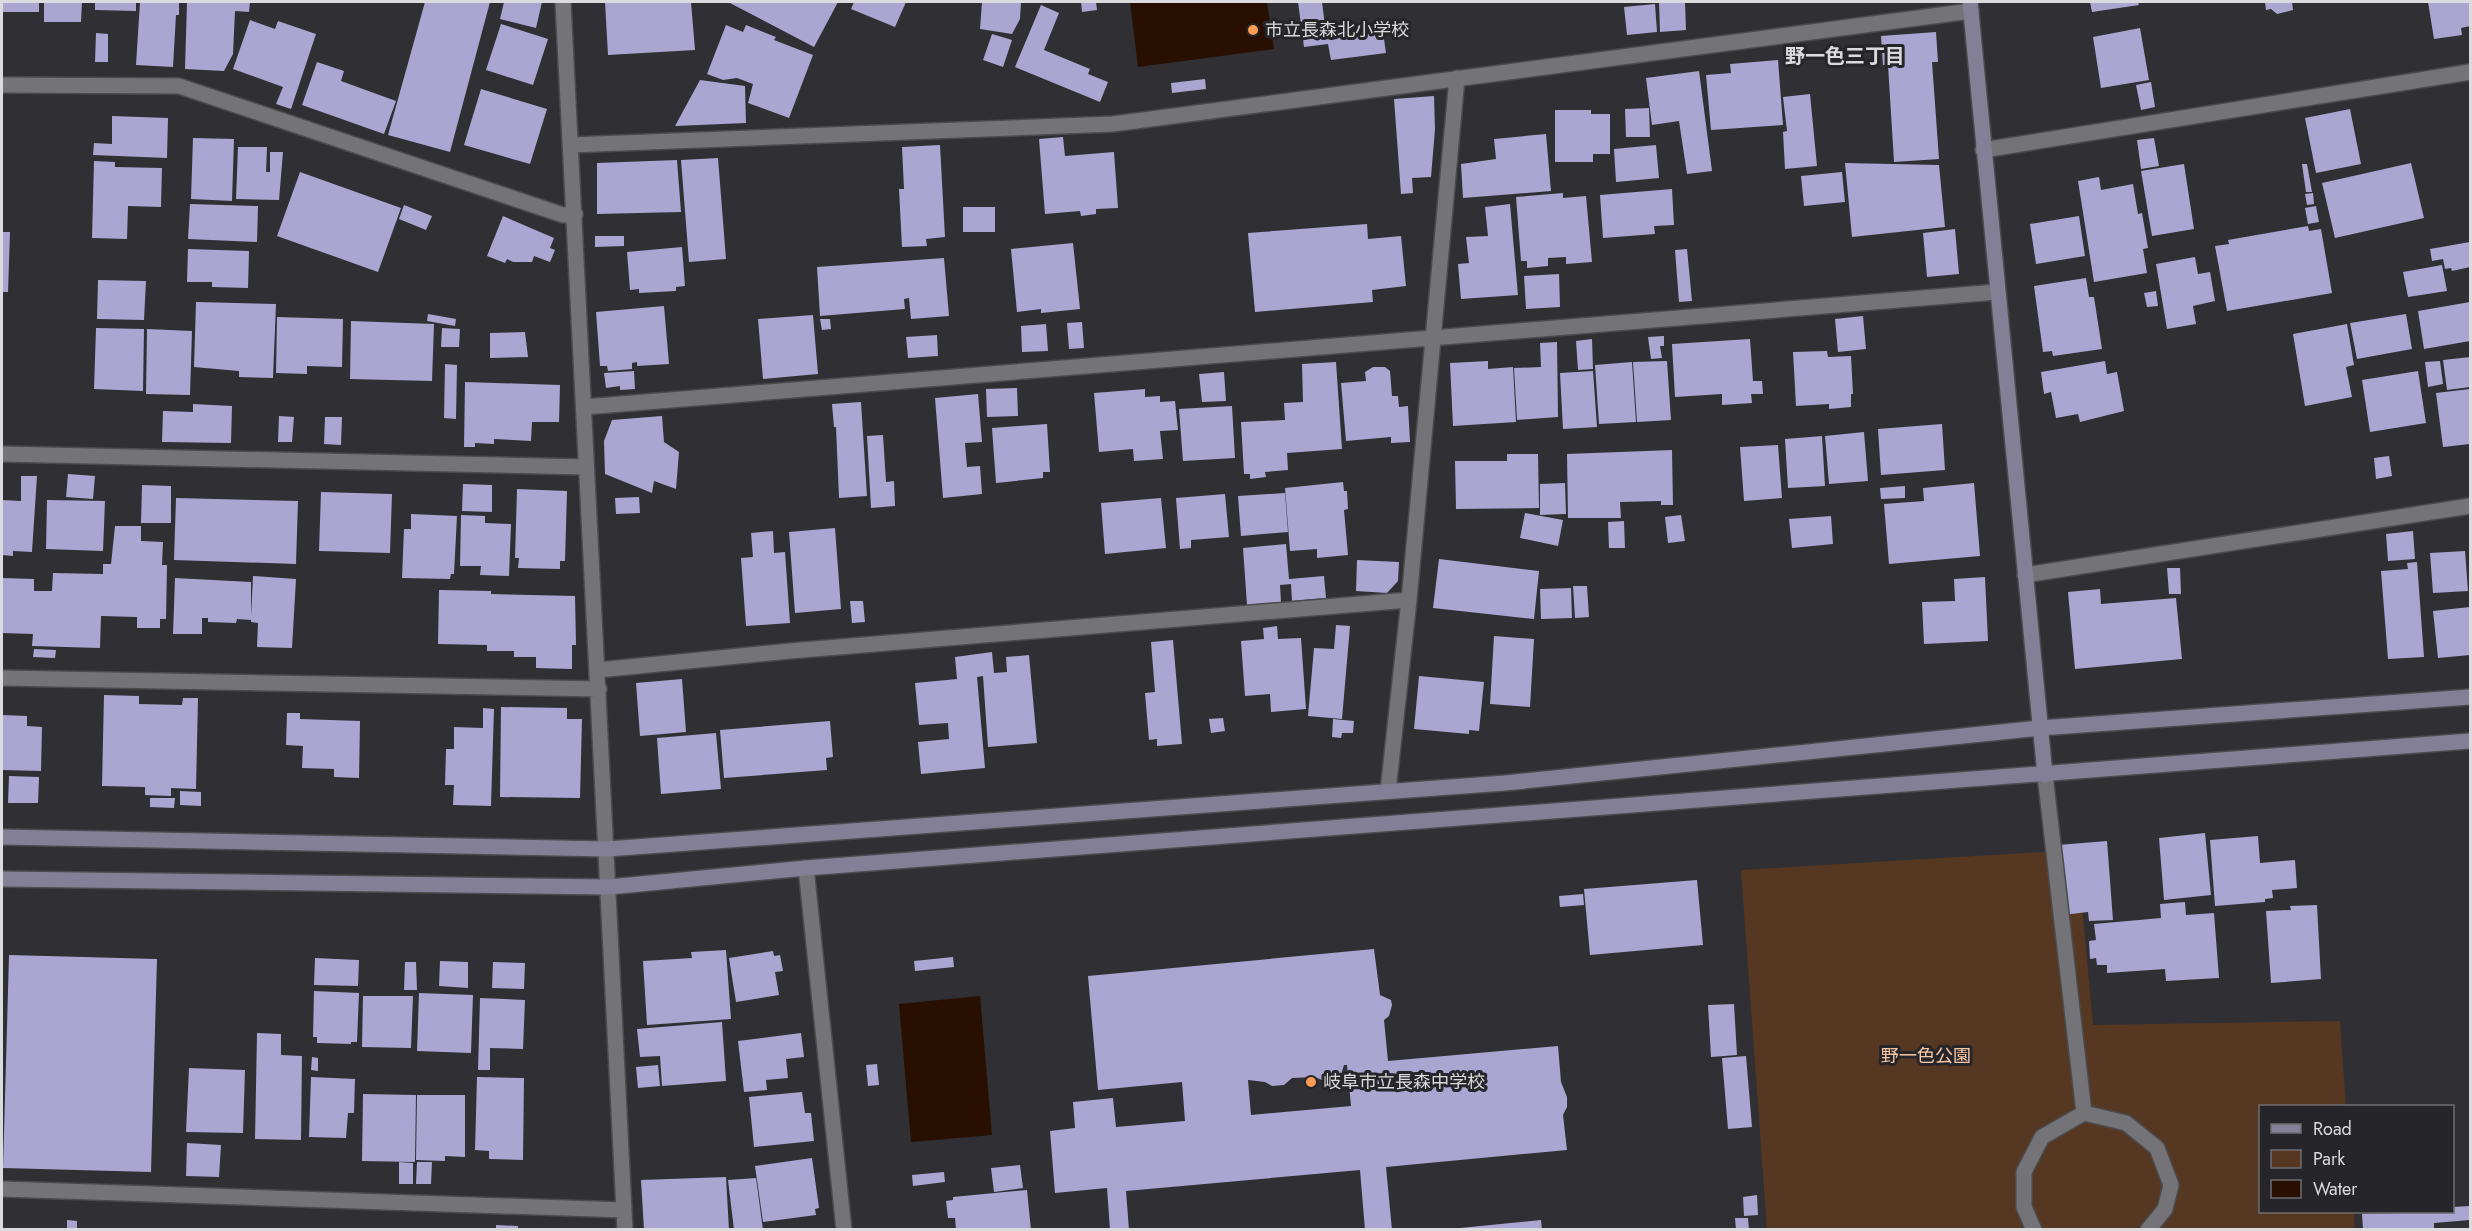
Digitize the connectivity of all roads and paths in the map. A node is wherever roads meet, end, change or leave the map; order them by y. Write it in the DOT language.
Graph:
graph roads {
  1 [pos="563,2"];
  2 [pos="1971,6"];
  3 [pos="2470,72"];
  4 [pos="1457,78"];
  5 [pos="2,86"];
  6 [pos="570,145"];
  7 [pos="1983,150"];
  8 [pos="575,214"];
  9 [pos="1997,292"];
  10 [pos="1432,338"];
  11 [pos="584,407"];
  12 [pos="2,454"];
  13 [pos="585,468"];
  14 [pos="2470,506"];
  15 [pos="2025,575"];
  16 [pos="1409,600"];
  17 [pos="598,670"];
  18 [pos="2,678"];
  19 [pos="599,689"];
  20 [pos="2470,698"];
  21 [pos="2040,728"];
  22 [pos="2470,741"];
  23 [pos="2045,774"];
  24 [pos="1388,791"];
  25 [pos="2,837"];
  26 [pos="607,849"];
  27 [pos="806,868"];
  28 [pos="2,879"];
  29 [pos="609,887"];
  30 [pos="2084,1113"];
  31 [pos="2,1189"];
  32 [pos="624,1210"];
  33 [pos="625,1230"];
  34 [pos="844,1230"];
  35 [pos="2034,1230"];
  36 [pos="2148,1230"];
  1 -- 6 [label="street"];
  2 -- 4 [label="street"];
  2 -- 7 [label="street"];
  3 -- 7 [label="street"];
  4 -- 6 [label="street"];
  4 -- 10 [label="street"];
  5 -- 8 [label="street"];
  6 -- 8 [label="street"];
  7 -- 9 [label="street"];
  8 -- 11 [label="street"];
  9 -- 10 [label="street"];
  9 -- 15 [label="street"];
  10 -- 11 [label="street"];
  10 -- 16 [label="street"];
  11 -- 13 [label="street"];
  12 -- 13 [label="street"];
  13 -- 17 [label="street"];
  14 -- 15 [label="street"];
  15 -- 21 [label="street"];
  16 -- 17 [label="street"];
  16 -- 24 [label="street"];
  17 -- 19 [label="street"];
  18 -- 19 [label="street"];
  19 -- 26 [label="street"];
  20 -- 21 [label="street"];
  21 -- 23 [label="street"];
  21 -- 24 [label="street"];
  22 -- 23 [label="street"];
  23 -- 27 [label="street"];
  23 -- 30 [label="street"];
  24 -- 26 [label="street"];
  25 -- 26 [label="street"];
  26 -- 29 [label="street"];
  27 -- 29 [label="street"];
  27 -- 34 [label="street"];
  28 -- 29 [label="street"];
  29 -- 32 [label="street"];
  30 -- 35 [label="street"];
  30 -- 36 [label="street"];
  31 -- 32 [label="street"];
  32 -- 33 [label="street"];
}
